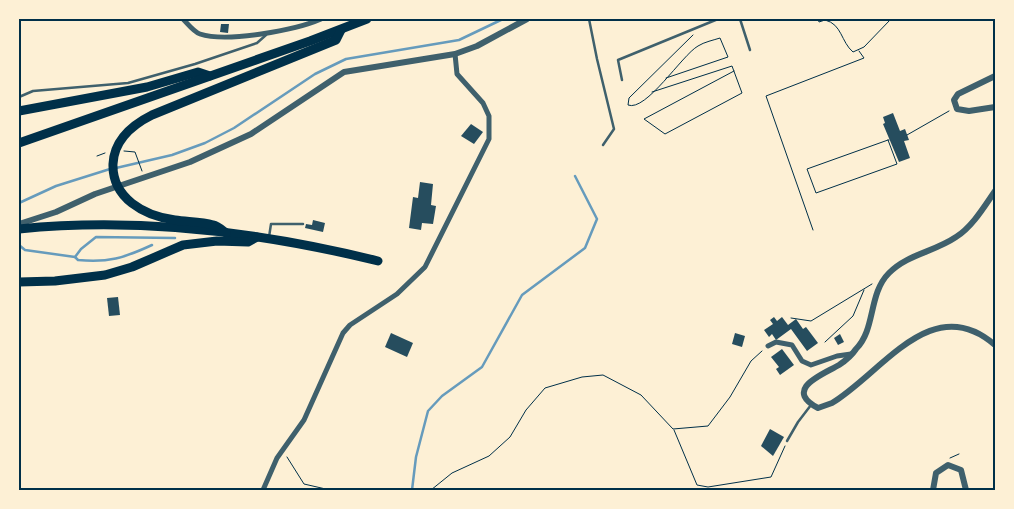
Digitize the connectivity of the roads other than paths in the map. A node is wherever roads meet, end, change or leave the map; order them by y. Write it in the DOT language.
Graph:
graph roads {
  1 [pos="183,19"];
  2 [pos="320,19"];
  3 [pos="367,19"];
  4 [pos="526,19"];
  5 [pos="590,19"];
  6 [pos="718,19"];
  7 [pos="740,19"];
  8 [pos="341,30"];
  9 [pos="268,33"];
  10 [pos="750,50"];
  11 [pos="455,54"];
  12 [pos="210,76"];
  13 [pos="995,76"];
  14 [pos="622,80"];
  15 [pos="19,97"];
  16 [pos="995,107"];
  17 [pos="19,111"];
  18 [pos="19,143"];
  19 [pos="603,145"];
  20 [pos="995,191"];
  21 [pos="19,224"];
  22 [pos="303,224"];
  23 [pos="19,229"];
  24 [pos="226,233"];
  25 [pos="257,237"];
  26 [pos="269,238"];
  27 [pos="378,260"];
  28 [pos="19,282"];
  29 [pos="995,345"];
  30 [pos="768,346"];
  31 [pos="851,354"];
  32 [pos="812,405"];
  33 [pos="787,440"];
  34 [pos="263,490"];
  35 [pos="933,490"];
  36 [pos="966,490"];
  1 -- 9 [label="street"];
  2 -- 9 [label="street"];
  3 -- 8 [label="highway"];
  4 -- 11 [label="street"];
  5 -- 19 [label="lane"];
  6 -- 14 [label="lane"];
  7 -- 10 [label="lane"];
  8 -- 12 [label="highway"];
  8 -- 24 [label="highway"];
  9 -- 15 [label="lane"];
  11 -- 21 [label="street"];
  11 -- 34 [label="street"];
  12 -- 17 [label="highway"];
  12 -- 18 [label="highway"];
  13 -- 16 [label="street"];
  20 -- 31 [label="street"];
  22 -- 26 [label="lane"];
  23 -- 24 [label="highway"];
  24 -- 25 [label="highway"];
  25 -- 26 [label="highway"];
  25 -- 28 [label="highway"];
  26 -- 27 [label="highway"];
  29 -- 32 [label="street"];
  30 -- 31 [label="street"];
  31 -- 32 [label="street"];
  32 -- 33 [label="lane"];
  35 -- 36 [label="street"];
}
